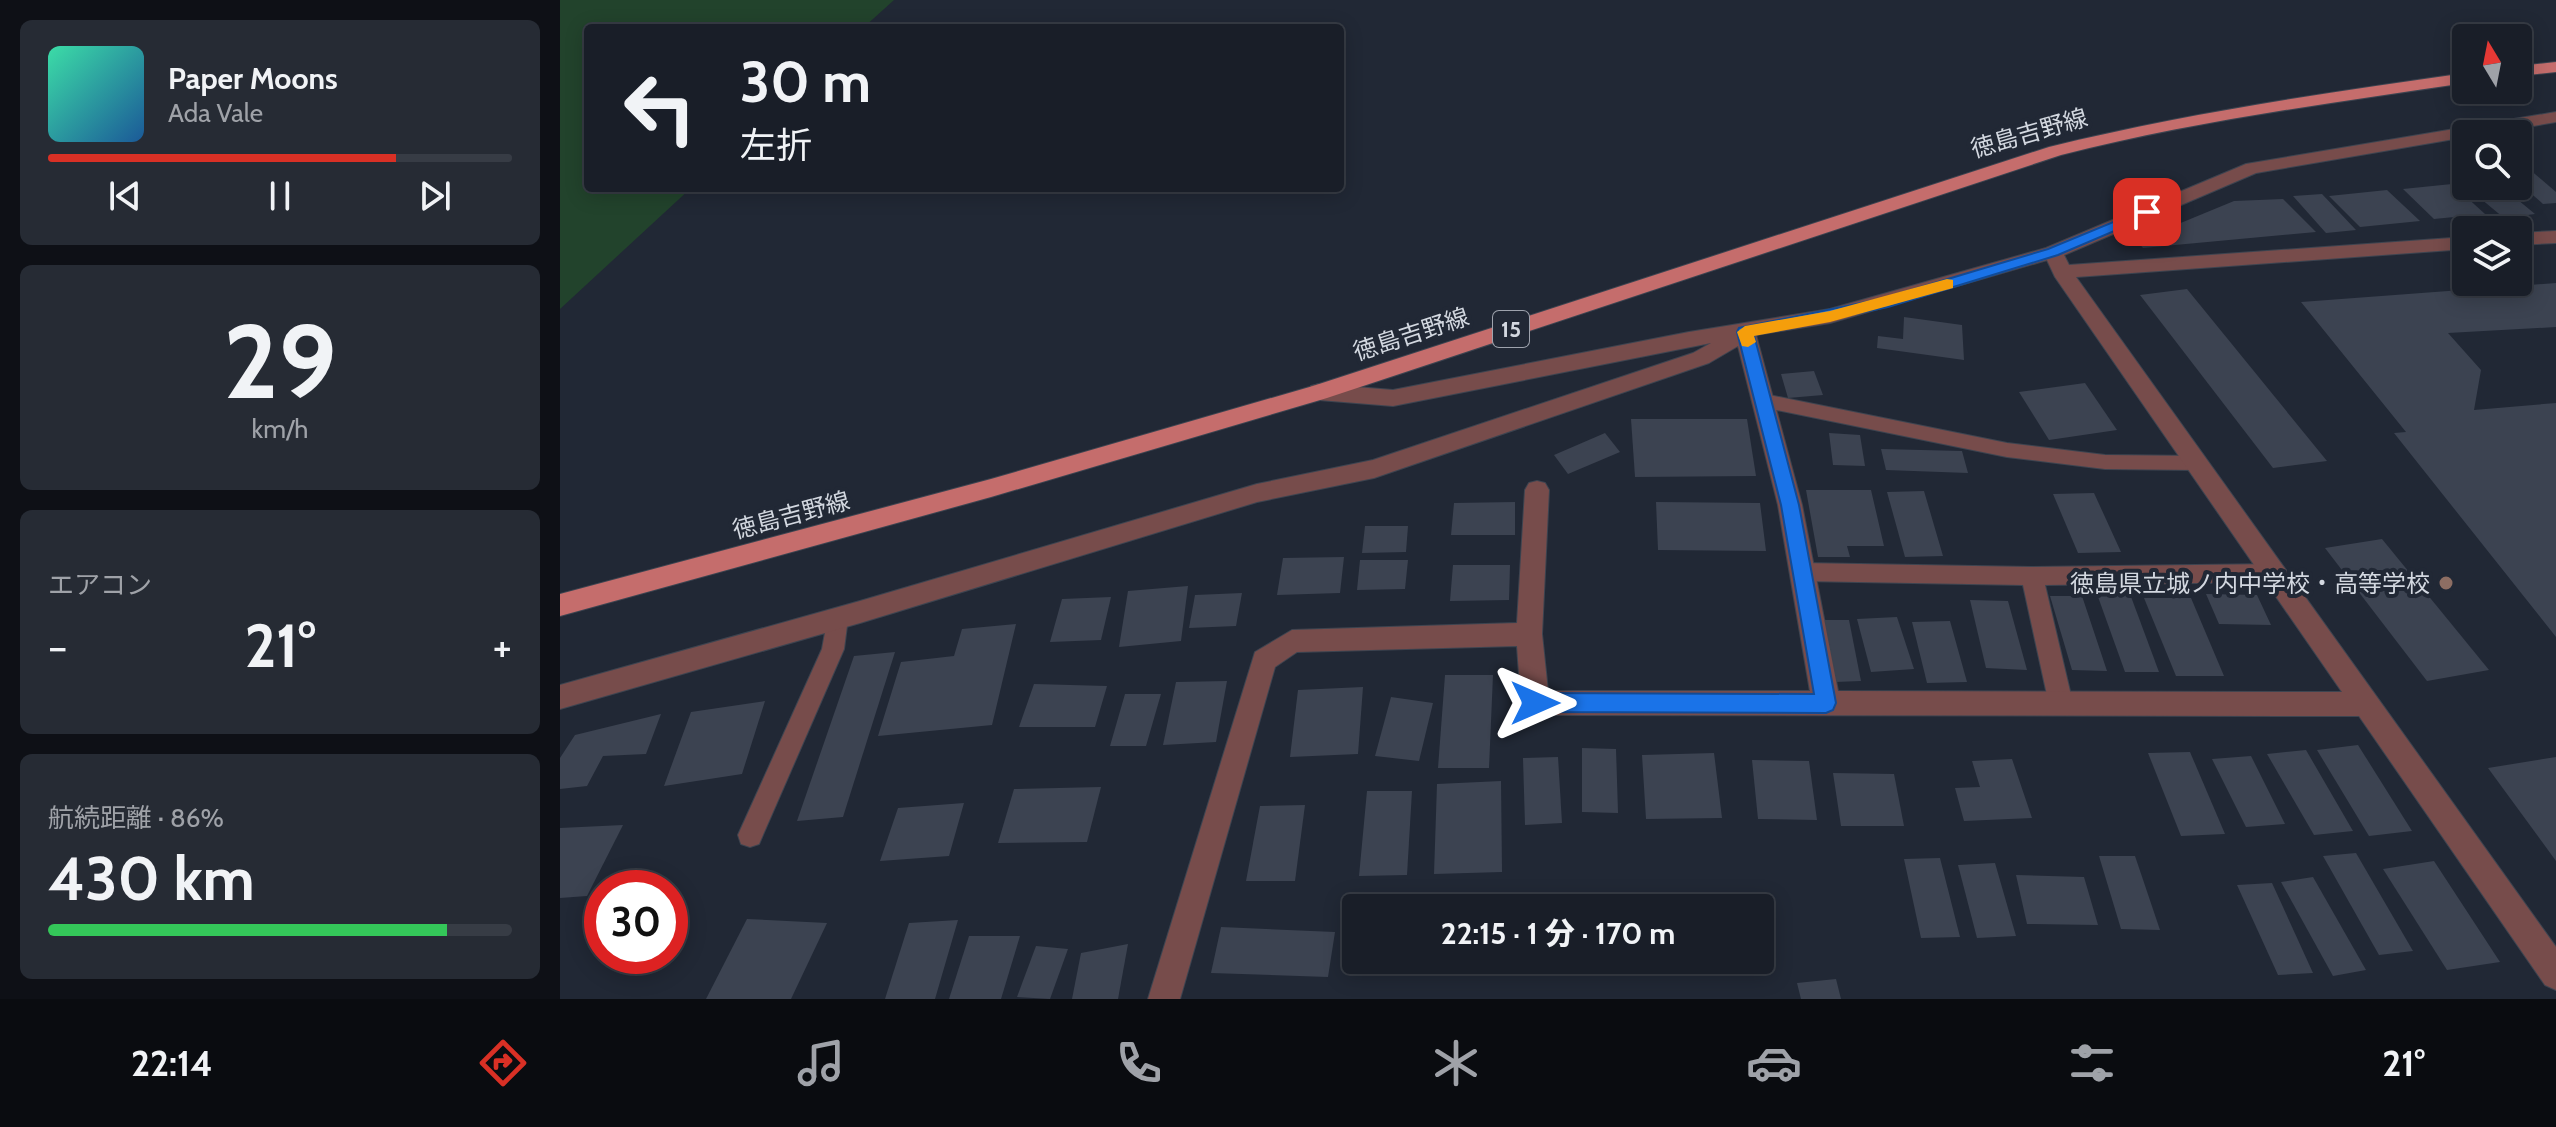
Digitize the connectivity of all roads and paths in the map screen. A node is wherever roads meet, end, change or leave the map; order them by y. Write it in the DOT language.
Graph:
graph roads {
  1 [pos="2556,67"];
  2 [pos="2532,70"];
  3 [pos="2452,80"];
  4 [pos="2556,117"];
  5 [pos="2556,237"];
  6 [pos="2532,238"];
  7 [pos="2452,244"];
  8 [pos="2058,262"];
  9 [pos="1745,332"];
  10 [pos="1319,392"];
  11 [pos="1764,401"];
  12 [pos="2198,463"];
  13 [pos="1537,490"];
  14 [pos="1802,572"];
  15 [pos="2276,573"];
  16 [pos="2032,576"];
  17 [pos="560,605"];
  18 [pos="837,618"];
  19 [pos="1529,634"];
  20 [pos="560,697"];
  21 [pos="1826,703"];
  22 [pos="2061,704"];
  23 [pos="2368,704"];
  24 [pos="750,835"];
  25 [pos="2556,974"];
  26 [pos="1164,999"];
  1 -- 2 [label="main road"];
  3 -- 10 [label="main road, 徳島吉野線 / 15"];
  4 -- 8 [label="street"];
  5 -- 6 [label="street"];
  7 -- 8 [label="street"];
  8 -- 9 [label="street"];
  8 -- 12 [label="street"];
  9 -- 10 [label="street"];
  9 -- 11 [label="street"];
  9 -- 18 [label="street"];
  10 -- 17 [label="main road, 徳島吉野線 / 15"];
  11 -- 12 [label="lane"];
  11 -- 14 [label="street"];
  12 -- 15 [label="street"];
  13 -- 19 [label="street"];
  14 -- 16 [label="lane"];
  14 -- 21 [label="street"];
  15 -- 16 [label="lane"];
  15 -- 23 [label="street"];
  16 -- 22 [label="lane"];
  18 -- 20 [label="street"];
  18 -- 24 [label="lane"];
  19 -- 21 [label="street"];
  19 -- 26 [label="street"];
  21 -- 22 [label="street"];
  22 -- 23 [label="street"];
  23 -- 25 [label="street"];
}
